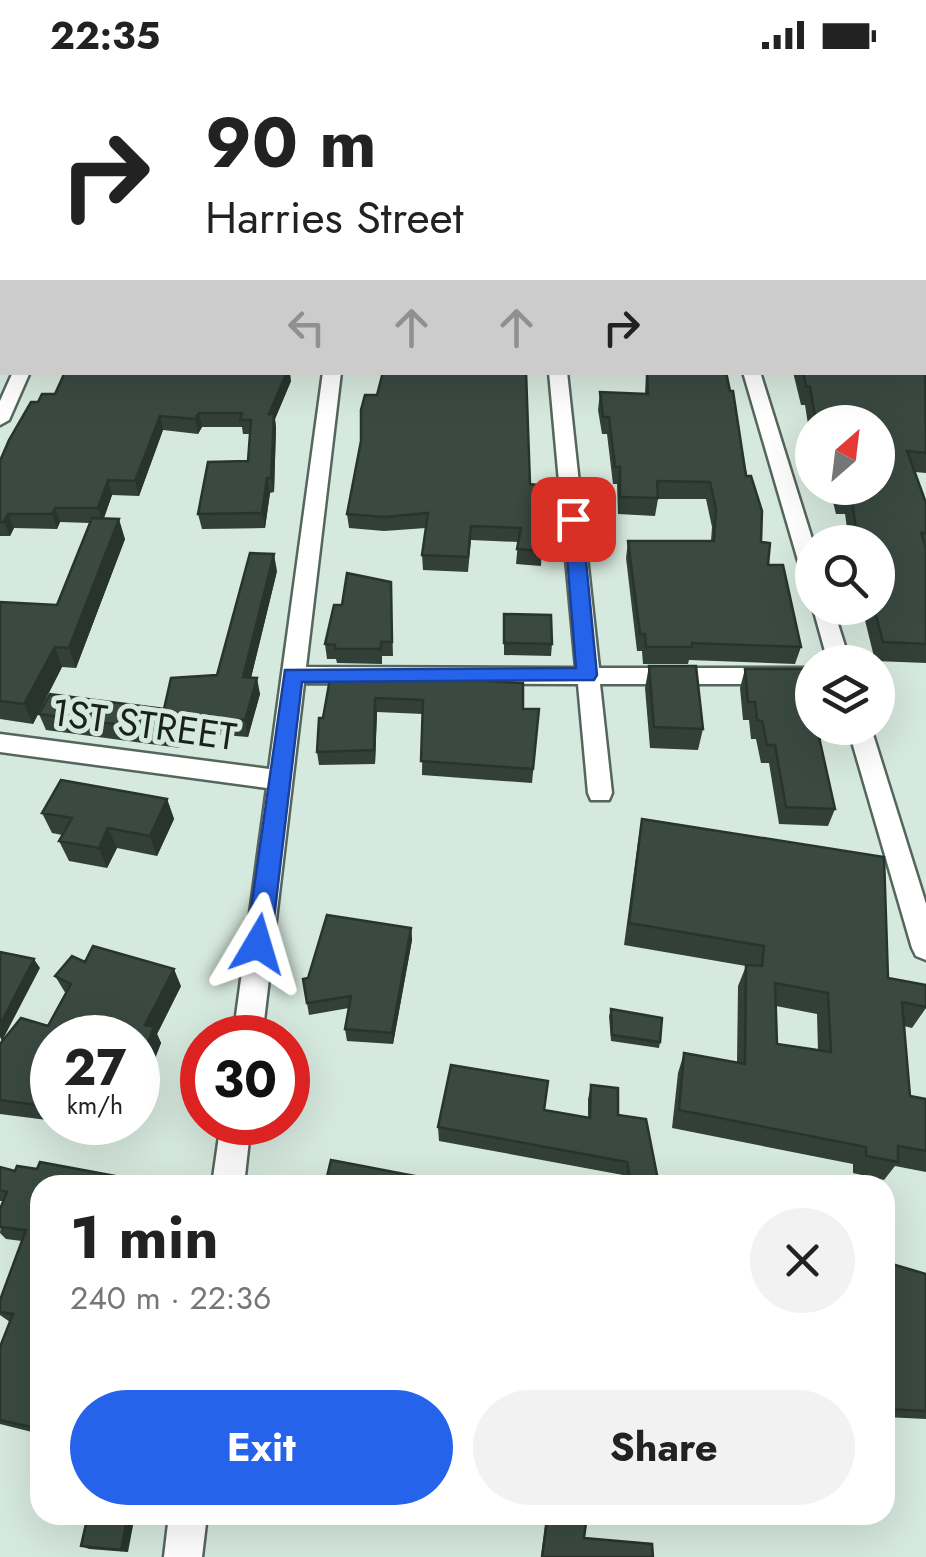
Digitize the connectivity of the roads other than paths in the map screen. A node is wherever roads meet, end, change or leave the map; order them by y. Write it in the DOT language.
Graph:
graph roads {
  1 [pos="21,375"];
  2 [pos="332,375"];
  3 [pos="558,375"];
  4 [pos="753,375"];
  5 [pos="0,420"];
  6 [pos="797,525"];
  7 [pos="293,675"];
  8 [pos="587,675"];
  9 [pos="795,676"];
  10 [pos="0,743"];
  11 [pos="865,745"];
  12 [pos="278,780"];
  13 [pos="600,793"];
  14 [pos="926,948"];
  15 [pos="250,1015"];
  16 [pos="233,1145"];
  17 [pos="229,1175"];
  18 [pos="187,1525"];
  19 [pos="183,1557"];
  1 -- 5 [label="street"];
  2 -- 7 [label="street"];
  3 -- 8 [label="street"];
  4 -- 6 [label="street"];
  7 -- 8 [label="street"];
  7 -- 12 [label="street"];
  8 -- 9 [label="street"];
  8 -- 13 [label="street"];
  10 -- 12 [label="street, 1ST STREET"];
  11 -- 14 [label="street"];
  12 -- 15 [label="street"];
  16 -- 17 [label="street"];
  18 -- 19 [label="street"];
}
